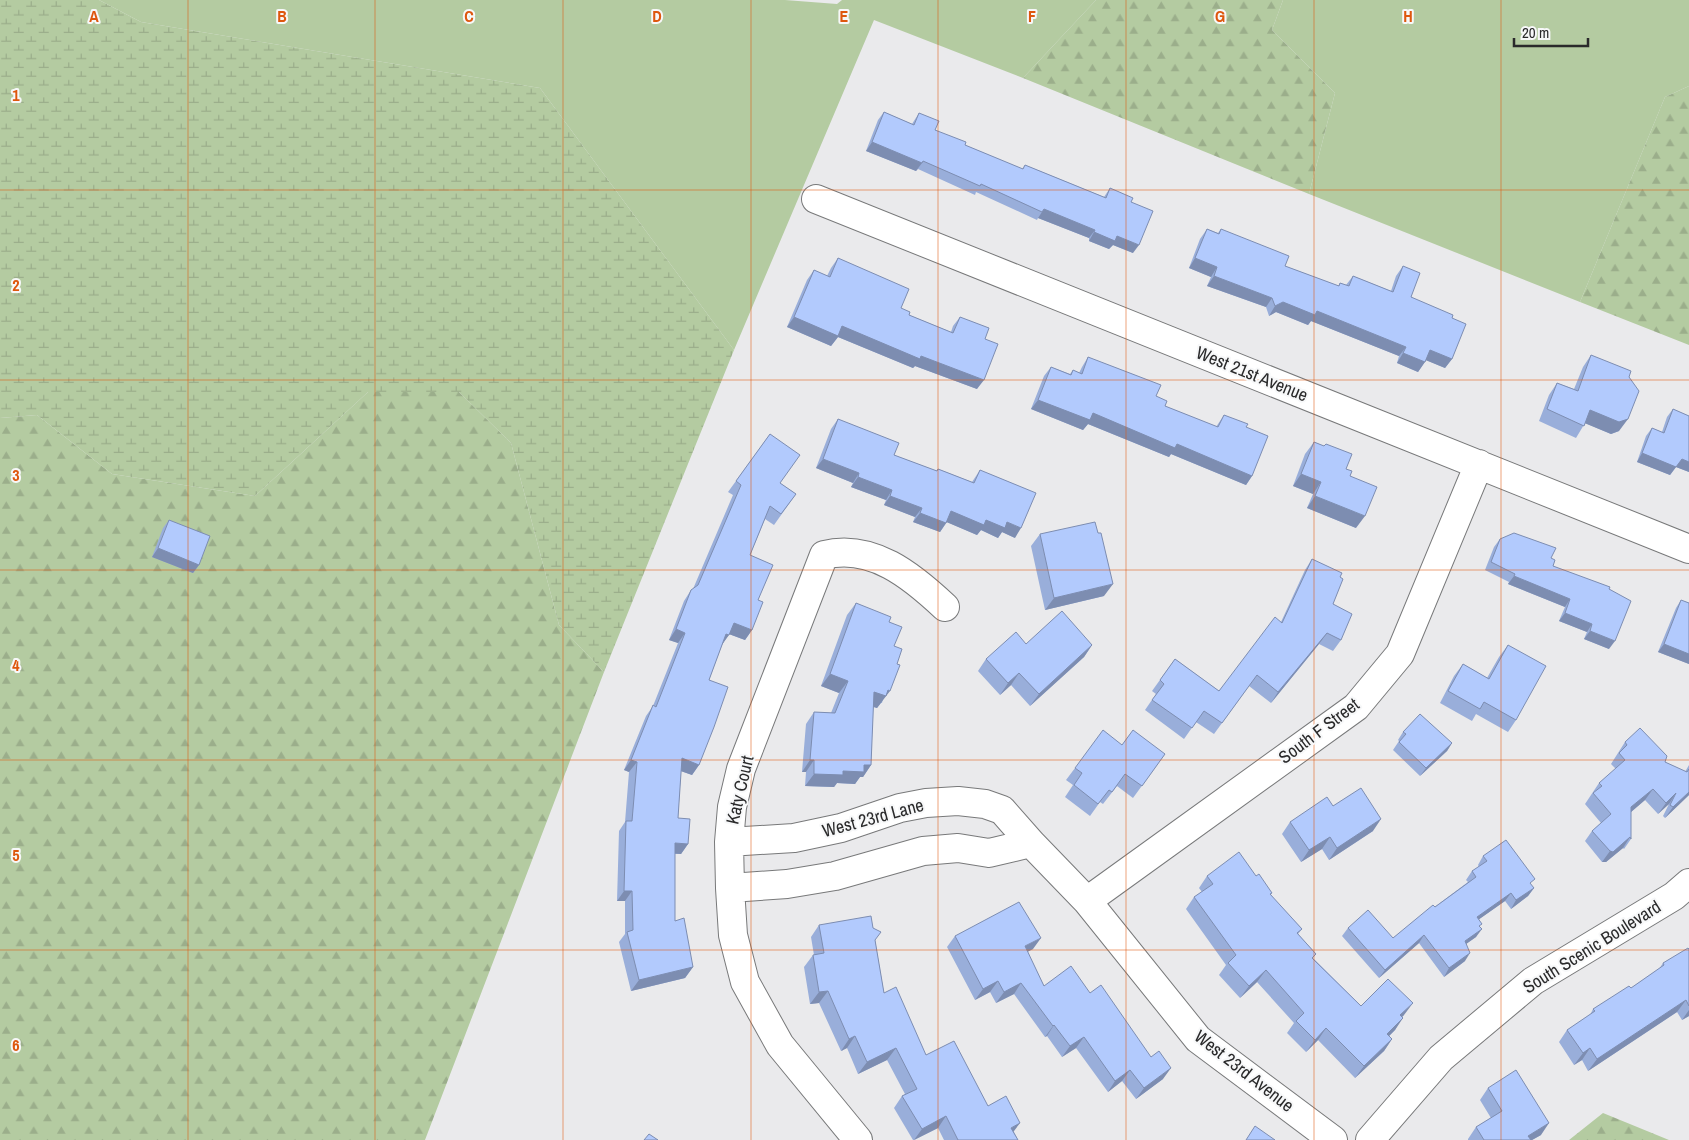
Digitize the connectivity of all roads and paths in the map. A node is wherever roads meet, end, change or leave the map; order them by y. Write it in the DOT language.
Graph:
graph roads {
  1 [pos="816,199"];
  2 [pos="1479,464"];
  3 [pos="1689,549"];
  4 [pos="946,607"];
  5 [pos="729,842"];
  6 [pos="1031,843"];
  7 [pos="1689,883"];
  8 [pos="730,888"];
  9 [pos="1086,901"];
  10 [pos="858,1140"];
  11 [pos="1333,1140"];
  12 [pos="1370,1140"];
  1 -- 2 [label="street, West 21st Avenue"];
  2 -- 3 [label="street, West 21st Avenue"];
  2 -- 9 [label="street, South F Street"];
  4 -- 5 [label="street, Katy Court"];
  5 -- 6 [label="street, West 23rd Lane"];
  5 -- 8 [label="street, Katy Court"];
  6 -- 8 [label="street"];
  6 -- 9 [label="street, West 23rd Lane"];
  7 -- 12 [label="street, South Scenic Boulevard"];
  8 -- 10 [label="street, Katy Court"];
  9 -- 11 [label="street, West 23rd Avenue"];
}
